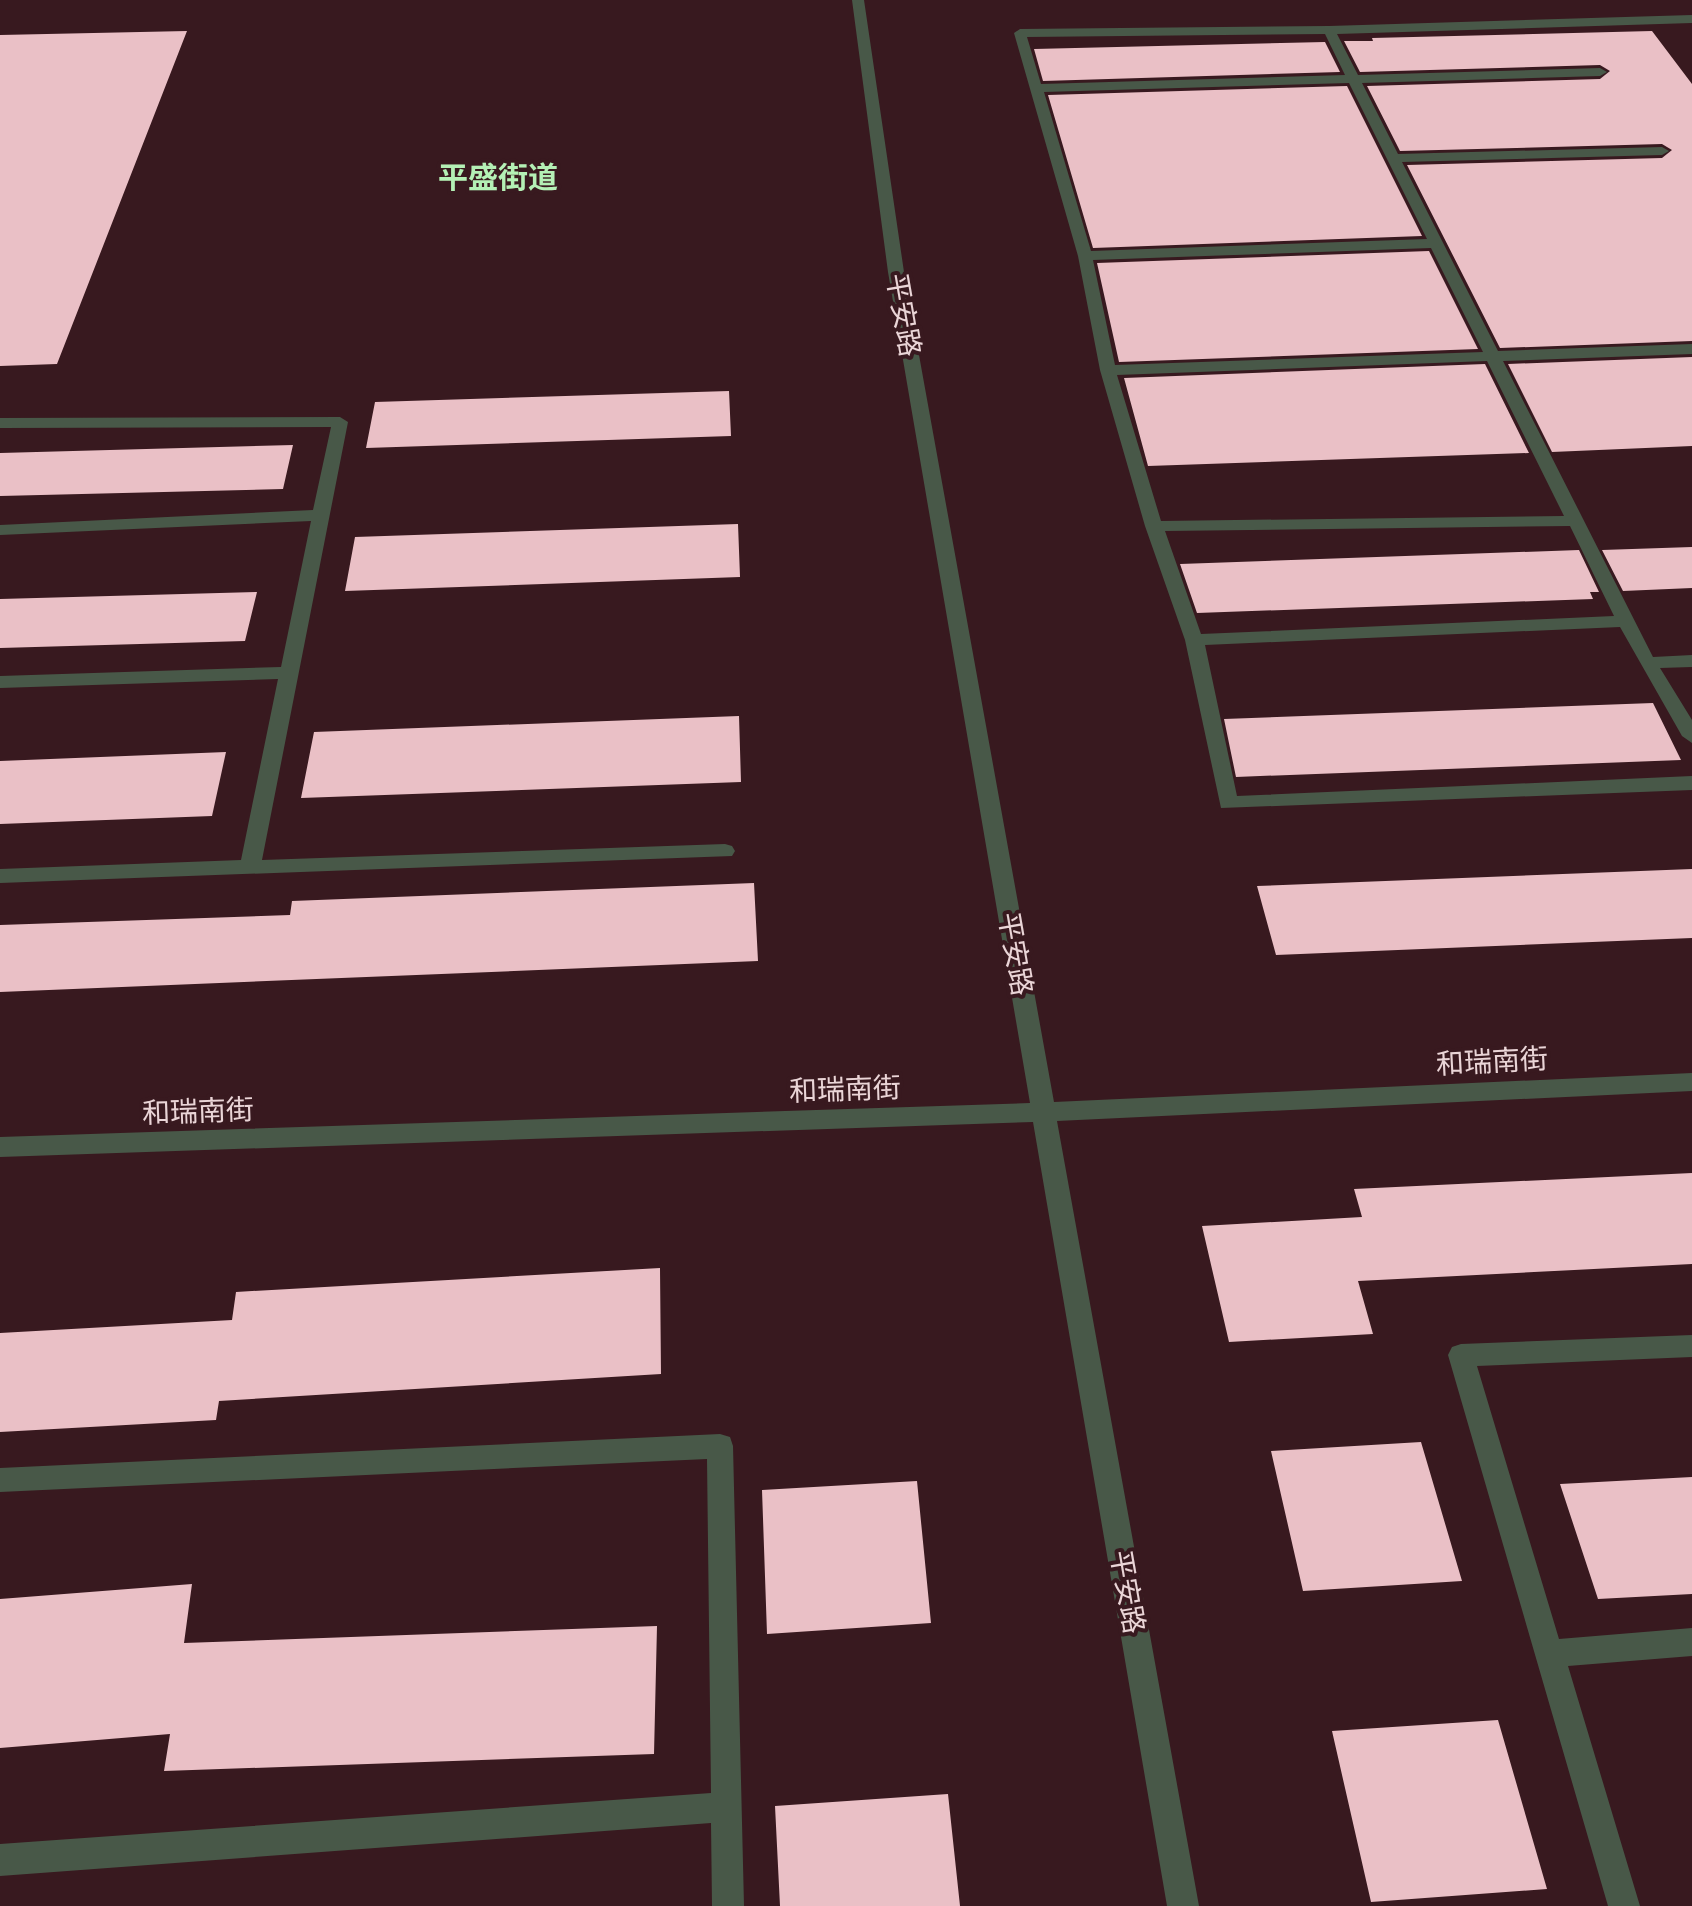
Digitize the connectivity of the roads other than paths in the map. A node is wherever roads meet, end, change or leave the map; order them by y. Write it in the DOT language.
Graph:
graph roads {
  1 [pos="858,0"];
  2 [pos="1692,19"];
  3 [pos="1329,30"];
  4 [pos="1600,72"];
  5 [pos="1354,81"];
  6 [pos="1034,88"];
  7 [pos="1662,151"];
  8 [pos="1394,158"];
  9 [pos="1436,243"];
  10 [pos="1085,256"];
  11 [pos="1692,349"];
  12 [pos="1493,357"];
  13 [pos="1108,370"];
  14 [pos="0,423"];
  15 [pos="322,515"];
  16 [pos="1576,521"];
  17 [pos="1154,526"];
  18 [pos="0,530"];
  19 [pos="1625,621"];
  20 [pos="1194,640"];
  21 [pos="1692,661"];
  22 [pos="1647,663"];
  23 [pos="289,673"];
  24 [pos="0,682"];
  25 [pos="1692,736"];
  26 [pos="1692,783"];
  27 [pos="725,851"];
  28 [pos="250,868"];
  29 [pos="0,876"];
  30 [pos="1692,1082"];
  31 [pos="1044,1112"];
  32 [pos="0,1147"];
  33 [pos="1692,1346"];
  34 [pos="0,1480"];
  35 [pos="1692,1642"];
  36 [pos="1549,1654"];
  37 [pos="726,1807"];
  38 [pos="0,1860"];
  39 [pos="728,1906"];
  40 [pos="1183,1906"];
  41 [pos="1624,1906"];
  1 -- 31 [label="street, 平安路"];
  2 -- 3 [label="street"];
  3 -- 5 [label="street"];
  3 -- 6 [label="street"];
  4 -- 5 [label="street"];
  5 -- 6 [label="street"];
  5 -- 8 [label="street"];
  6 -- 10 [label="street"];
  7 -- 8 [label="street"];
  8 -- 9 [label="street"];
  9 -- 10 [label="street"];
  9 -- 12 [label="street"];
  10 -- 13 [label="street"];
  11 -- 12 [label="street"];
  12 -- 13 [label="street"];
  12 -- 16 [label="street"];
  13 -- 17 [label="street"];
  14 -- 15 [label="street"];
  15 -- 18 [label="street"];
  15 -- 23 [label="street"];
  16 -- 17 [label="street"];
  16 -- 19 [label="street"];
  17 -- 20 [label="street"];
  19 -- 20 [label="street"];
  19 -- 22 [label="street"];
  20 -- 26 [label="street"];
  21 -- 22 [label="street"];
  22 -- 25 [label="street"];
  23 -- 24 [label="street"];
  23 -- 28 [label="street"];
  27 -- 28 [label="street"];
  28 -- 29 [label="street"];
  30 -- 31 [label="street, 和瑞南街"];
  31 -- 32 [label="street, 和瑞南街"];
  31 -- 40 [label="street, 平安路"];
  33 -- 36 [label="street"];
  34 -- 37 [label="street"];
  35 -- 36 [label="street"];
  36 -- 41 [label="street"];
  37 -- 38 [label="street"];
  37 -- 39 [label="street"];
}
